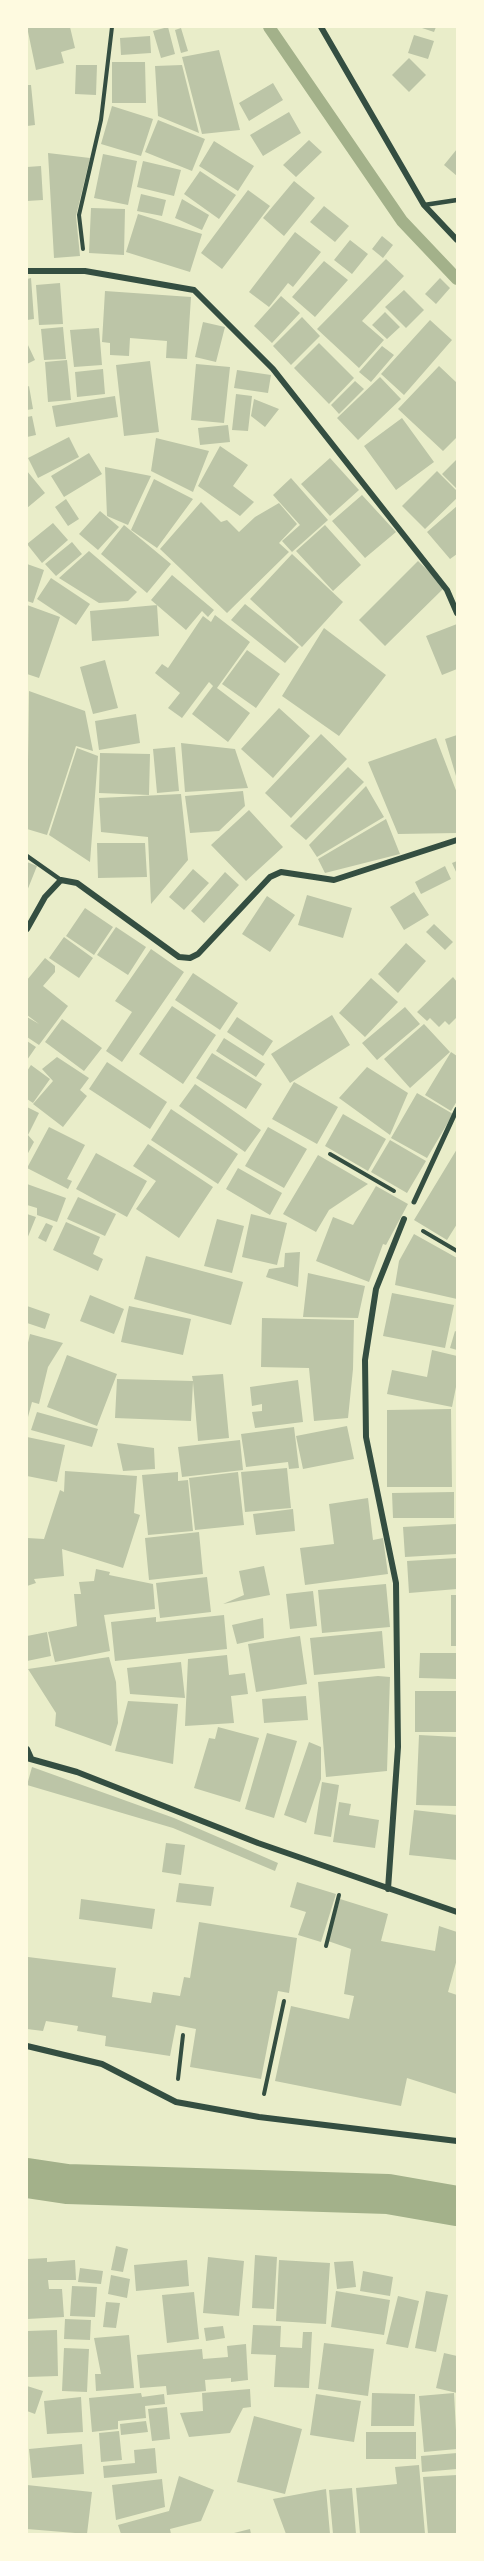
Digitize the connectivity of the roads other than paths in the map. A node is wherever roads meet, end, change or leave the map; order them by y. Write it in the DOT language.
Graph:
graph roads {
  1 [pos="321,27"];
  2 [pos="457,200"];
  3 [pos="424,205"];
  4 [pos="457,240"];
  5 [pos="27,271"];
  6 [pos="457,613"];
  7 [pos="457,840"];
  8 [pos="27,856"];
  9 [pos="61,880"];
  10 [pos="27,929"];
  11 [pos="457,1109"];
  12 [pos="414,1202"];
  13 [pos="404,1219"];
  14 [pos="27,1749"];
  15 [pos="29,1758"];
  16 [pos="388,1888"];
  17 [pos="457,1912"];
  18 [pos="27,2046"];
  19 [pos="457,2141"];
  1 -- 3 [label="street"];
  2 -- 3 [label="lane"];
  3 -- 4 [label="street"];
  5 -- 6 [label="street"];
  7 -- 9 [label="street"];
  8 -- 9 [label="lane"];
  9 -- 10 [label="street"];
  11 -- 12 [label="street"];
  13 -- 16 [label="street"];
  14 -- 15 [label="street"];
  15 -- 16 [label="street"];
  16 -- 17 [label="street"];
  18 -- 19 [label="street"];
}
